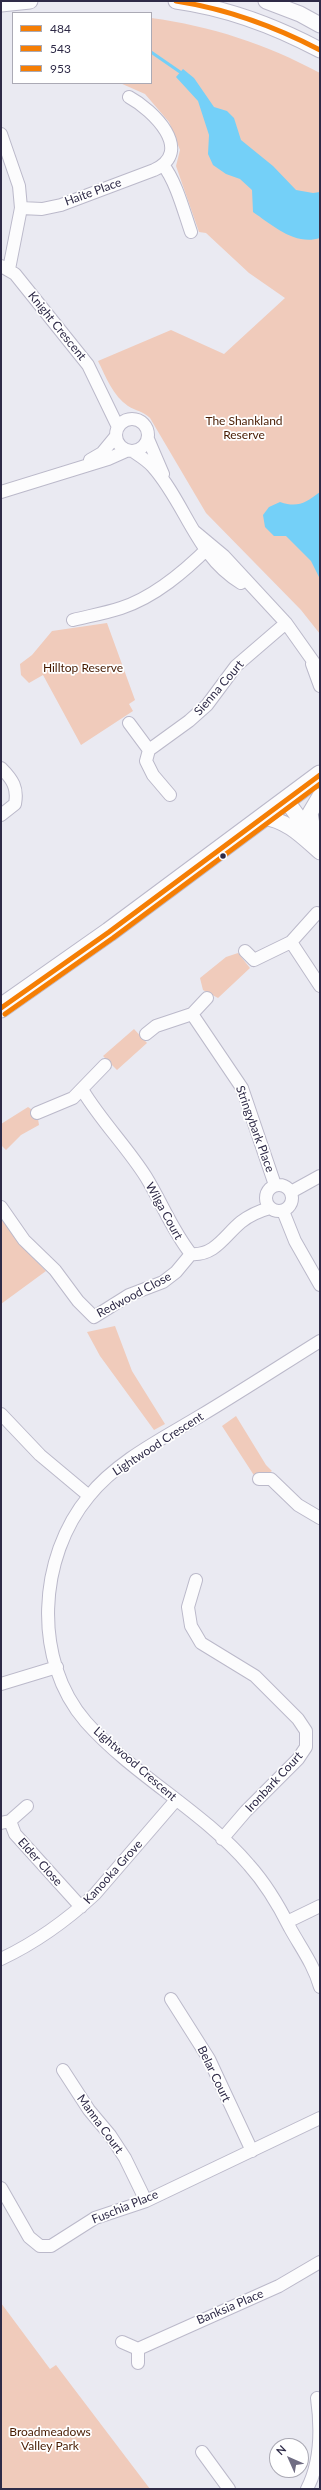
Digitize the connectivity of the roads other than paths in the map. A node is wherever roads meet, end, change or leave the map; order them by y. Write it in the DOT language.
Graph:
graph roads {
  1 [pos="30,1"];
  2 [pos="180,1"];
  3 [pos="266,1"];
  4 [pos="1,4"];
  5 [pos="320,24"];
  6 [pos="320,50"];
  7 [pos="129,97"];
  8 [pos="1,134"];
  9 [pos="163,165"];
  10 [pos="21,208"];
  11 [pos="191,232"];
  12 [pos="5,267"];
  13 [pos="104,394"];
  14 [pos="133,419"];
  15 [pos="117,432"];
  16 [pos="148,439"];
  17 [pos="130,451"];
  18 [pos="81,466"];
  19 [pos="167,485"];
  20 [pos="1,492"];
  21 [pos="209,548"];
  22 [pos="73,620"];
  23 [pos="286,623"];
  24 [pos="308,654"];
  25 [pos="320,671"];
  26 [pos="320,686"];
  27 [pos="129,722"];
  28 [pos="149,750"];
  29 [pos="1,768"];
  30 [pos="320,775"];
  31 [pos="170,796"];
  32 [pos="320,796"];
  33 [pos="286,800"];
  34 [pos="1,815"];
  35 [pos="264,817"];
  36 [pos="318,846"];
  37 [pos="317,913"];
  38 [pos="291,942"];
  39 [pos="245,951"];
  40 [pos="320,986"];
  41 [pos="207,998"];
  42 [pos="1,1008"];
  43 [pos="192,1014"];
  44 [pos="146,1034"];
  45 [pos="105,1065"];
  46 [pos="83,1091"];
  47 [pos="38,1113"];
  48 [pos="320,1176"];
  49 [pos="276,1185"];
  50 [pos="291,1192"];
  51 [pos="1,1207"];
  52 [pos="270,1208"];
  53 [pos="283,1211"];
  54 [pos="191,1254"];
  55 [pos="320,1284"];
  56 [pos="320,1341"];
  57 [pos="1,1414"];
  58 [pos="259,1479"];
  59 [pos="89,1496"];
  60 [pos="320,1517"];
  61 [pos="196,1580"];
  62 [pos="57,1667"];
  63 [pos="1,1684"];
  64 [pos="176,1800"];
  65 [pos="27,1806"];
  66 [pos="6,1822"];
  67 [pos="222,1839"];
  68 [pos="320,1906"];
  69 [pos="81,1907"];
  70 [pos="289,1925"];
  71 [pos="1,1959"];
  72 [pos="320,1987"];
  73 [pos="320,1994"];
  74 [pos="171,1999"];
  75 [pos="63,2070"];
  76 [pos="320,2118"];
  77 [pos="252,2151"];
  78 [pos="1,2188"];
  79 [pos="146,2201"];
  80 [pos="320,2262"];
  81 [pos="122,2342"];
  82 [pos="138,2349"];
  83 [pos="138,2363"];
  84 [pos="317,2398"];
  85 [pos="202,2452"];
  86 [pos="229,2489"];
  87 [pos="307,2489"];
  1 -- 4 [label="street"];
  2 -- 6 [label="street"];
  3 -- 5 [label="street"];
  7 -- 9 [label="street"];
  8 -- 10 [label="street"];
  9 -- 10 [label="street, Haite Place"];
  9 -- 11 [label="street"];
  10 -- 12 [label="street"];
  12 -- 13 [label="street, Knight Crescent"];
  13 -- 14 [label="street, Knight Crescent"];
  13 -- 15 [label="street, Knight Crescent"];
  14 -- 15 [label="street"];
  14 -- 16 [label="street"];
  15 -- 17 [label="street"];
  15 -- 18 [label="street"];
  16 -- 17 [label="street"];
  16 -- 19 [label="street"];
  17 -- 18 [label="street"];
  17 -- 19 [label="street"];
  18 -- 20 [label="street"];
  19 -- 21 [label="street"];
  21 -- 22 [label="street"];
  21 -- 23 [label="street"];
  23 -- 24 [label="street"];
  23 -- 28 [label="street, Sienna Court"];
  24 -- 25 [label="street"];
  24 -- 26 [label="street"];
  27 -- 28 [label="street"];
  28 -- 31 [label="street"];
  29 -- 34 [label="street"];
  30 -- 33 [label="main road"];
  32 -- 36 [label="street"];
  33 -- 35 [label="main road"];
  33 -- 36 [label="street"];
  35 -- 36 [label="street"];
  35 -- 42 [label="main road"];
  37 -- 38 [label="street"];
  38 -- 39 [label="street"];
  38 -- 40 [label="street"];
  41 -- 43 [label="street"];
  43 -- 44 [label="street"];
  43 -- 49 [label="street, Stringybark Place"];
  45 -- 46 [label="street"];
  46 -- 47 [label="street"];
  46 -- 54 [label="street, Wilga Court"];
  48 -- 50 [label="street"];
  49 -- 50 [label="street"];
  49 -- 52 [label="street"];
  50 -- 53 [label="street"];
  51 -- 54 [label="street, Redwood Close"];
  52 -- 53 [label="street"];
  52 -- 54 [label="street"];
  53 -- 55 [label="street"];
  56 -- 59 [label="street, Lightwood Crescent"];
  57 -- 59 [label="street"];
  58 -- 60 [label="street"];
  59 -- 62 [label="street, Lightwood Crescent"];
  61 -- 67 [label="street, Ironbark Court"];
  62 -- 63 [label="street"];
  62 -- 64 [label="street, Lightwood Crescent"];
  64 -- 67 [label="street, Lightwood Crescent"];
  64 -- 69 [label="street, Kanooka Grove"];
  65 -- 66 [label="street"];
  66 -- 69 [label="street, Elder Close"];
  67 -- 70 [label="street, Lightwood Crescent"];
  68 -- 70 [label="street"];
  69 -- 71 [label="street, Kanooka Grove"];
  70 -- 72 [label="street, Lightwood Crescent"];
  70 -- 73 [label="street, Lightwood Crescent"];
  74 -- 77 [label="street, Belar Court"];
  75 -- 79 [label="street, Manna Court"];
  76 -- 77 [label="street, Fuschia Place"];
  77 -- 79 [label="street, Fuschia Place"];
  78 -- 79 [label="street, Fuschia Place"];
  80 -- 82 [label="street, Banksia Place"];
  81 -- 82 [label="street"];
  82 -- 83 [label="street"];
  84 -- 87 [label="street"];
  85 -- 86 [label="street"];
}
